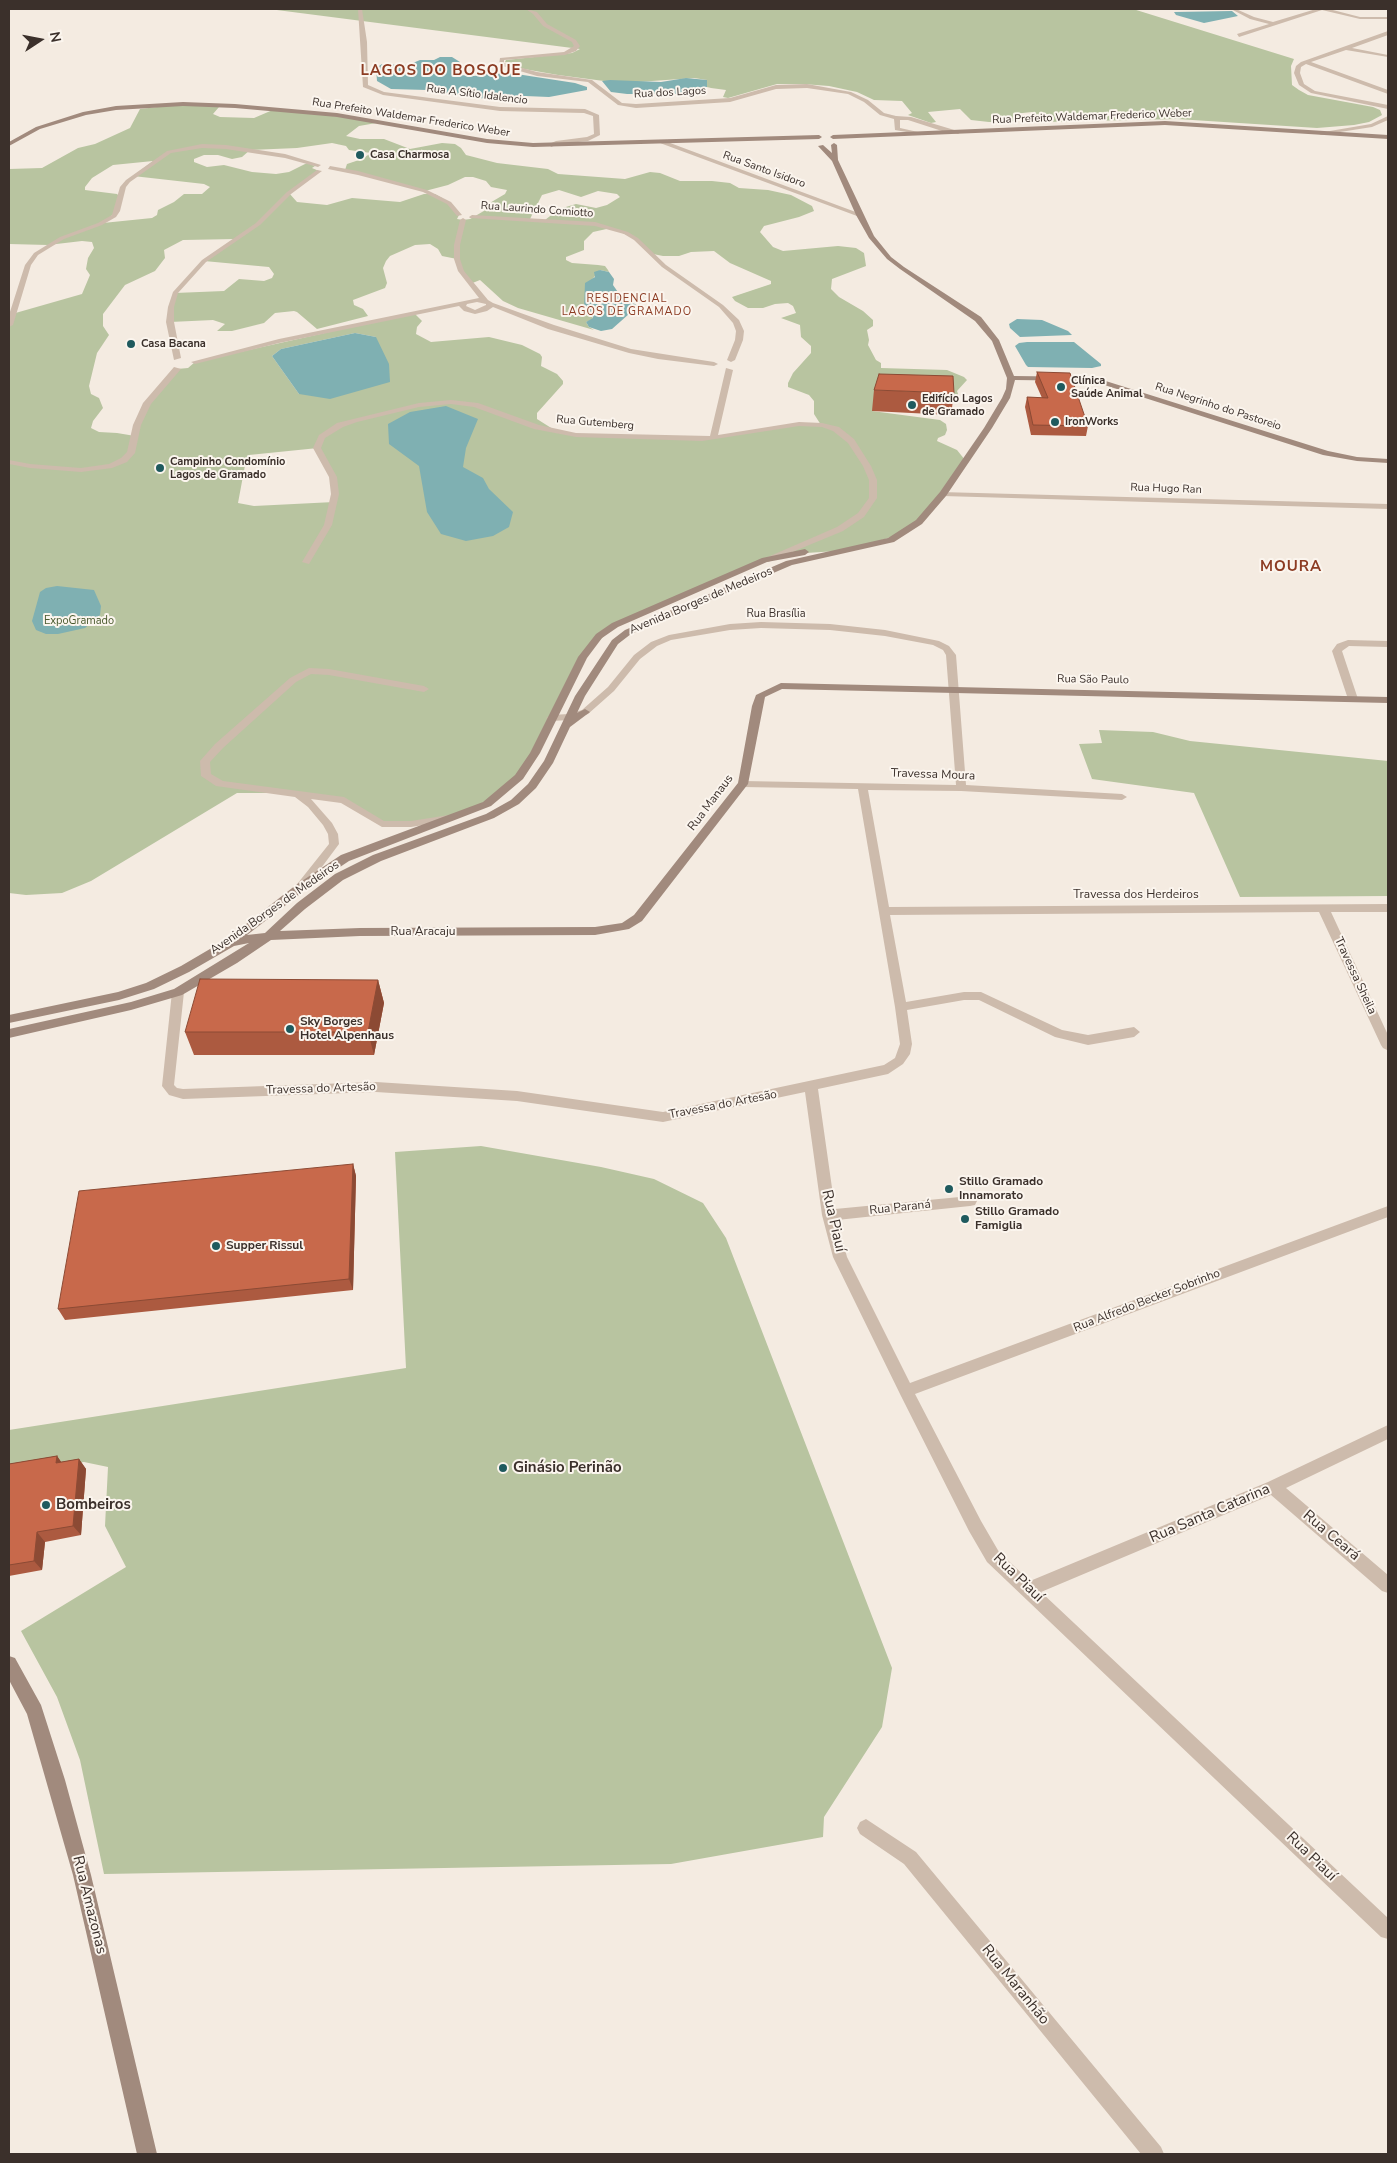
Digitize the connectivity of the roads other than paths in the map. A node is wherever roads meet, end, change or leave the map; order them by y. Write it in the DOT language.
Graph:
graph roads {
  1 [pos="360,9"];
  2 [pos="528,9"];
  3 [pos="1233,9"];
  4 [pos="1320,9"];
  5 [pos="1324,9"];
  6 [pos="1388,18"];
  7 [pos="1271,23"];
  8 [pos="1388,33"];
  9 [pos="1239,35"];
  10 [pos="1346,48"];
  11 [pos="1388,56"];
  12 [pos="1307,62"];
  13 [pos="1388,92"];
  14 [pos="1388,107"];
  15 [pos="896,118"];
  16 [pos="1388,118"];
  17 [pos="1372,125"];
  18 [pos="1383,127"];
  19 [pos="897,129"];
  20 [pos="958,132"];
  21 [pos="916,133"];
  22 [pos="1321,133"];
  23 [pos="870,134"];
  24 [pos="886,134"];
  25 [pos="787,137"];
  26 [pos="819,137"];
  27 [pos="833,137"];
  28 [pos="1388,137"];
  29 [pos="840,141"];
  30 [pos="662,142"];
  31 [pos="813,142"];
  32 [pos="9,144"];
  33 [pos="552,145"];
  34 [pos="834,145"];
  35 [pos="821,146"];
  36 [pos="835,160"];
  37 [pos="318,168"];
  38 [pos="859,215"];
  39 [pos="461,218"];
  40 [pos="470,284"];
  41 [pos="472,300"];
  42 [pos="488,302"];
  43 [pos="465,307"];
  44 [pos="480,311"];
  45 [pos="523,318"];
  46 [pos="9,325"];
  47 [pos="731,360"];
  48 [pos="172,361"];
  49 [pos="195,362"];
  50 [pos="714,364"];
  51 [pos="178,368"];
  52 [pos="729,370"];
  53 [pos="1011,378"];
  54 [pos="713,438"];
  55 [pos="1388,461"];
  56 [pos="9,462"];
  57 [pos="943,494"];
  58 [pos="1388,507"];
  59 [pos="852,550"];
  60 [pos="794,551"];
  61 [pos="306,562"];
  62 [pos="776,568"];
  63 [pos="1388,644"];
  64 [pos="796,685"];
  65 [pos="954,688"];
  66 [pos="424,690"];
  67 [pos="580,696"];
  68 [pos="1353,699"];
  69 [pos="1388,700"];
  70 [pos="587,709"];
  71 [pos="553,714"];
  72 [pos="570,717"];
  73 [pos="743,784"];
  74 [pos="862,785"];
  75 [pos="962,788"];
  76 [pos="297,793"];
  77 [pos="1122,798"];
  78 [pos="459,816"];
  79 [pos="300,888"];
  80 [pos="1323,908"];
  81 [pos="1388,908"];
  82 [pos="884,911"];
  83 [pos="615,929"];
  84 [pos="268,936"];
  85 [pos="231,942"];
  86 [pos="184,969"];
  87 [pos="178,992"];
  88 [pos="901,1007"];
  89 [pos="9,1019"];
  90 [pos="1134,1032"];
  91 [pos="9,1034"];
  92 [pos="1387,1044"];
  93 [pos="810,1087"];
  94 [pos="970,1201"];
  95 [pos="1388,1211"];
  96 [pos="829,1215"];
  97 [pos="906,1391"];
  98 [pos="1388,1432"];
  99 [pos="1273,1488"];
  100 [pos="1388,1585"];
  101 [pos="1029,1589"];
  102 [pos="9,1664"];
  103 [pos="866,1828"];
  104 [pos="1388,1930"];
  105 [pos="147,2154"];
  106 [pos="1154,2154"];
  1 -- 33 [label="street, Rua A Sítio Idalencio"];
  2 -- 15 [label="street, Rua dos Lagos"];
  3 -- 7 [label="street"];
  4 -- 7 [label="street"];
  5 -- 6 [label="street"];
  7 -- 9 [label="street"];
  8 -- 10 [label="street"];
  10 -- 11 [label="street"];
  10 -- 12 [label="street"];
  12 -- 13 [label="street"];
  12 -- 14 [label="street"];
  15 -- 19 [label="street"];
  15 -- 20 [label="street"];
  16 -- 17 [label="street"];
  17 -- 18 [label="street"];
  17 -- 22 [label="street"];
  19 -- 21 [label="street"];
  19 -- 23 [label="main road"];
  20 -- 21 [label="main road, Rua Prefeito Waldemar Frederico Weber"];
  20 -- 22 [label="main road, Rua Prefeito Waldemar Frederico Weber"];
  21 -- 24 [label="main road, Rua Prefeito Waldemar Frederico Weber"];
  22 -- 28 [label="main road, Rua Prefeito Waldemar Frederico Weber"];
  23 -- 24 [label="main road, Rua Prefeito Waldemar Frederico Weber"];
  23 -- 27 [label="main road, Rua Prefeito Waldemar Frederico Weber"];
  24 -- 29 [label="main road, Rua Prefeito Waldemar Frederico Weber"];
  25 -- 26 [label="main road, Rua Prefeito Waldemar Frederico Weber"];
  25 -- 30 [label="main road, Rua Prefeito Waldemar Frederico Weber"];
  25 -- 31 [label="main road, Rua Prefeito Waldemar Frederico Weber"];
  26 -- 27 [label="main road, Rua Prefeito Waldemar Frederico Weber"];
  26 -- 31 [label="main road"];
  27 -- 29 [label="main road"];
  29 -- 34 [label="main road"];
  30 -- 33 [label="main road, Rua Prefeito Waldemar Frederico Weber"];
  30 -- 38 [label="street, Rua Santo Isidoro"];
  31 -- 35 [label="main road, Rua Prefeito Waldemar Frederico Weber"];
  32 -- 33 [label="main road, Rua Prefeito Waldemar Frederico Weber"];
  34 -- 35 [label="main road"];
  34 -- 36 [label="main road"];
  35 -- 36 [label="main road"];
  36 -- 38 [label="main road"];
  37 -- 39 [label="street"];
  37 -- 46 [label="street"];
  37 -- 48 [label="street"];
  38 -- 53 [label="main road"];
  39 -- 40 [label="street"];
  39 -- 47 [label="street, Rua Laurindo Comiotto"];
  40 -- 41 [label="street"];
  40 -- 42 [label="street"];
  41 -- 42 [label="street"];
  41 -- 43 [label="street"];
  42 -- 44 [label="street"];
  42 -- 45 [label="street"];
  43 -- 44 [label="street"];
  43 -- 49 [label="street"];
  44 -- 45 [label="street"];
  45 -- 50 [label="street"];
  47 -- 50 [label="street"];
  47 -- 52 [label="street, Rua Laurindo Comiotto"];
  48 -- 49 [label="street"];
  48 -- 51 [label="street"];
  49 -- 51 [label="street"];
  50 -- 52 [label="street"];
  51 -- 56 [label="street"];
  52 -- 54 [label="street"];
  53 -- 55 [label="main road, Rua Negrinho do Pastoreio"];
  53 -- 57 [label="main road, Avenida Borges de Medeiros"];
  54 -- 60 [label="street, Rua Gutemberg"];
  54 -- 61 [label="street, Rua Gutemberg"];
  57 -- 58 [label="street, Rua Hugo Ran"];
  57 -- 59 [label="main road, Avenida Borges de Medeiros"];
  59 -- 60 [label="main road, Avenida Borges de Medeiros"];
  59 -- 62 [label="main road, Avenida Borges de Medeiros"];
  60 -- 62 [label="main road"];
  60 -- 71 [label="main road, Avenida Borges de Medeiros"];
  62 -- 67 [label="main road, Avenida Borges de Medeiros"];
  63 -- 68 [label="street"];
  64 -- 65 [label="main road, Rua São Paulo"];
  64 -- 73 [label="main road, Rua Manaus"];
  65 -- 68 [label="main road, Rua São Paulo"];
  65 -- 70 [label="street, Rua Brasília"];
  65 -- 75 [label="street, Rua Brasília"];
  66 -- 76 [label="street"];
  67 -- 70 [label="main road"];
  67 -- 72 [label="main road, Avenida Borges de Medeiros"];
  68 -- 69 [label="main road, Rua São Paulo"];
  70 -- 72 [label="main road"];
  70 -- 72 [label="street"];
  71 -- 72 [label="street"];
  71 -- 78 [label="main road, Avenida Borges de Medeiros"];
  72 -- 84 [label="main road, Avenida Borges de Medeiros"];
  73 -- 74 [label="street, Travessa Moura"];
  73 -- 83 [label="main road, Rua Manaus"];
  74 -- 75 [label="street, Travessa Moura"];
  74 -- 82 [label="street, Travessa do Artesão"];
  75 -- 77 [label="street, Travessa Moura"];
  76 -- 78 [label="street"];
  76 -- 79 [label="street"];
  78 -- 79 [label="main road, Avenida Borges de Medeiros"];
  79 -- 85 [label="main road, Avenida Borges de Medeiros"];
  80 -- 81 [label="street, Travessa dos Herdeiros"];
  80 -- 82 [label="street, Travessa dos Herdeiros"];
  80 -- 92 [label="street, Travessa Sheila"];
  82 -- 88 [label="street, Travessa do Artesão"];
  83 -- 84 [label="main road, Rua Aracaju"];
  84 -- 85 [label="main road, Rua Aracaju"];
  84 -- 87 [label="main road, Avenida Borges de Medeiros"];
  85 -- 86 [label="main road, Avenida Borges de Medeiros"];
  86 -- 87 [label="main road"];
  86 -- 89 [label="main road, Avenida Borges de Medeiros"];
  87 -- 91 [label="main road, Avenida Borges de Medeiros"];
  87 -- 93 [label="street, Travessa do Artesão"];
  88 -- 90 [label="street"];
  88 -- 93 [label="street, Travessa do Artesão"];
  93 -- 96 [label="street, Rua Piauí"];
  94 -- 96 [label="street, Rua Paraná"];
  95 -- 97 [label="street, Rua Alfredo Becker Sobrinho"];
  96 -- 97 [label="street, Rua Piauí"];
  97 -- 101 [label="street, Rua Piauí"];
  98 -- 99 [label="street, Rua Santa Catarina"];
  99 -- 100 [label="street, Rua Ceará"];
  99 -- 101 [label="street, Rua Santa Catarina"];
  101 -- 104 [label="street, Rua Piauí"];
  102 -- 105 [label="main road, Rua Amazonas"];
  103 -- 106 [label="street, Rua Maranhão"];
}
